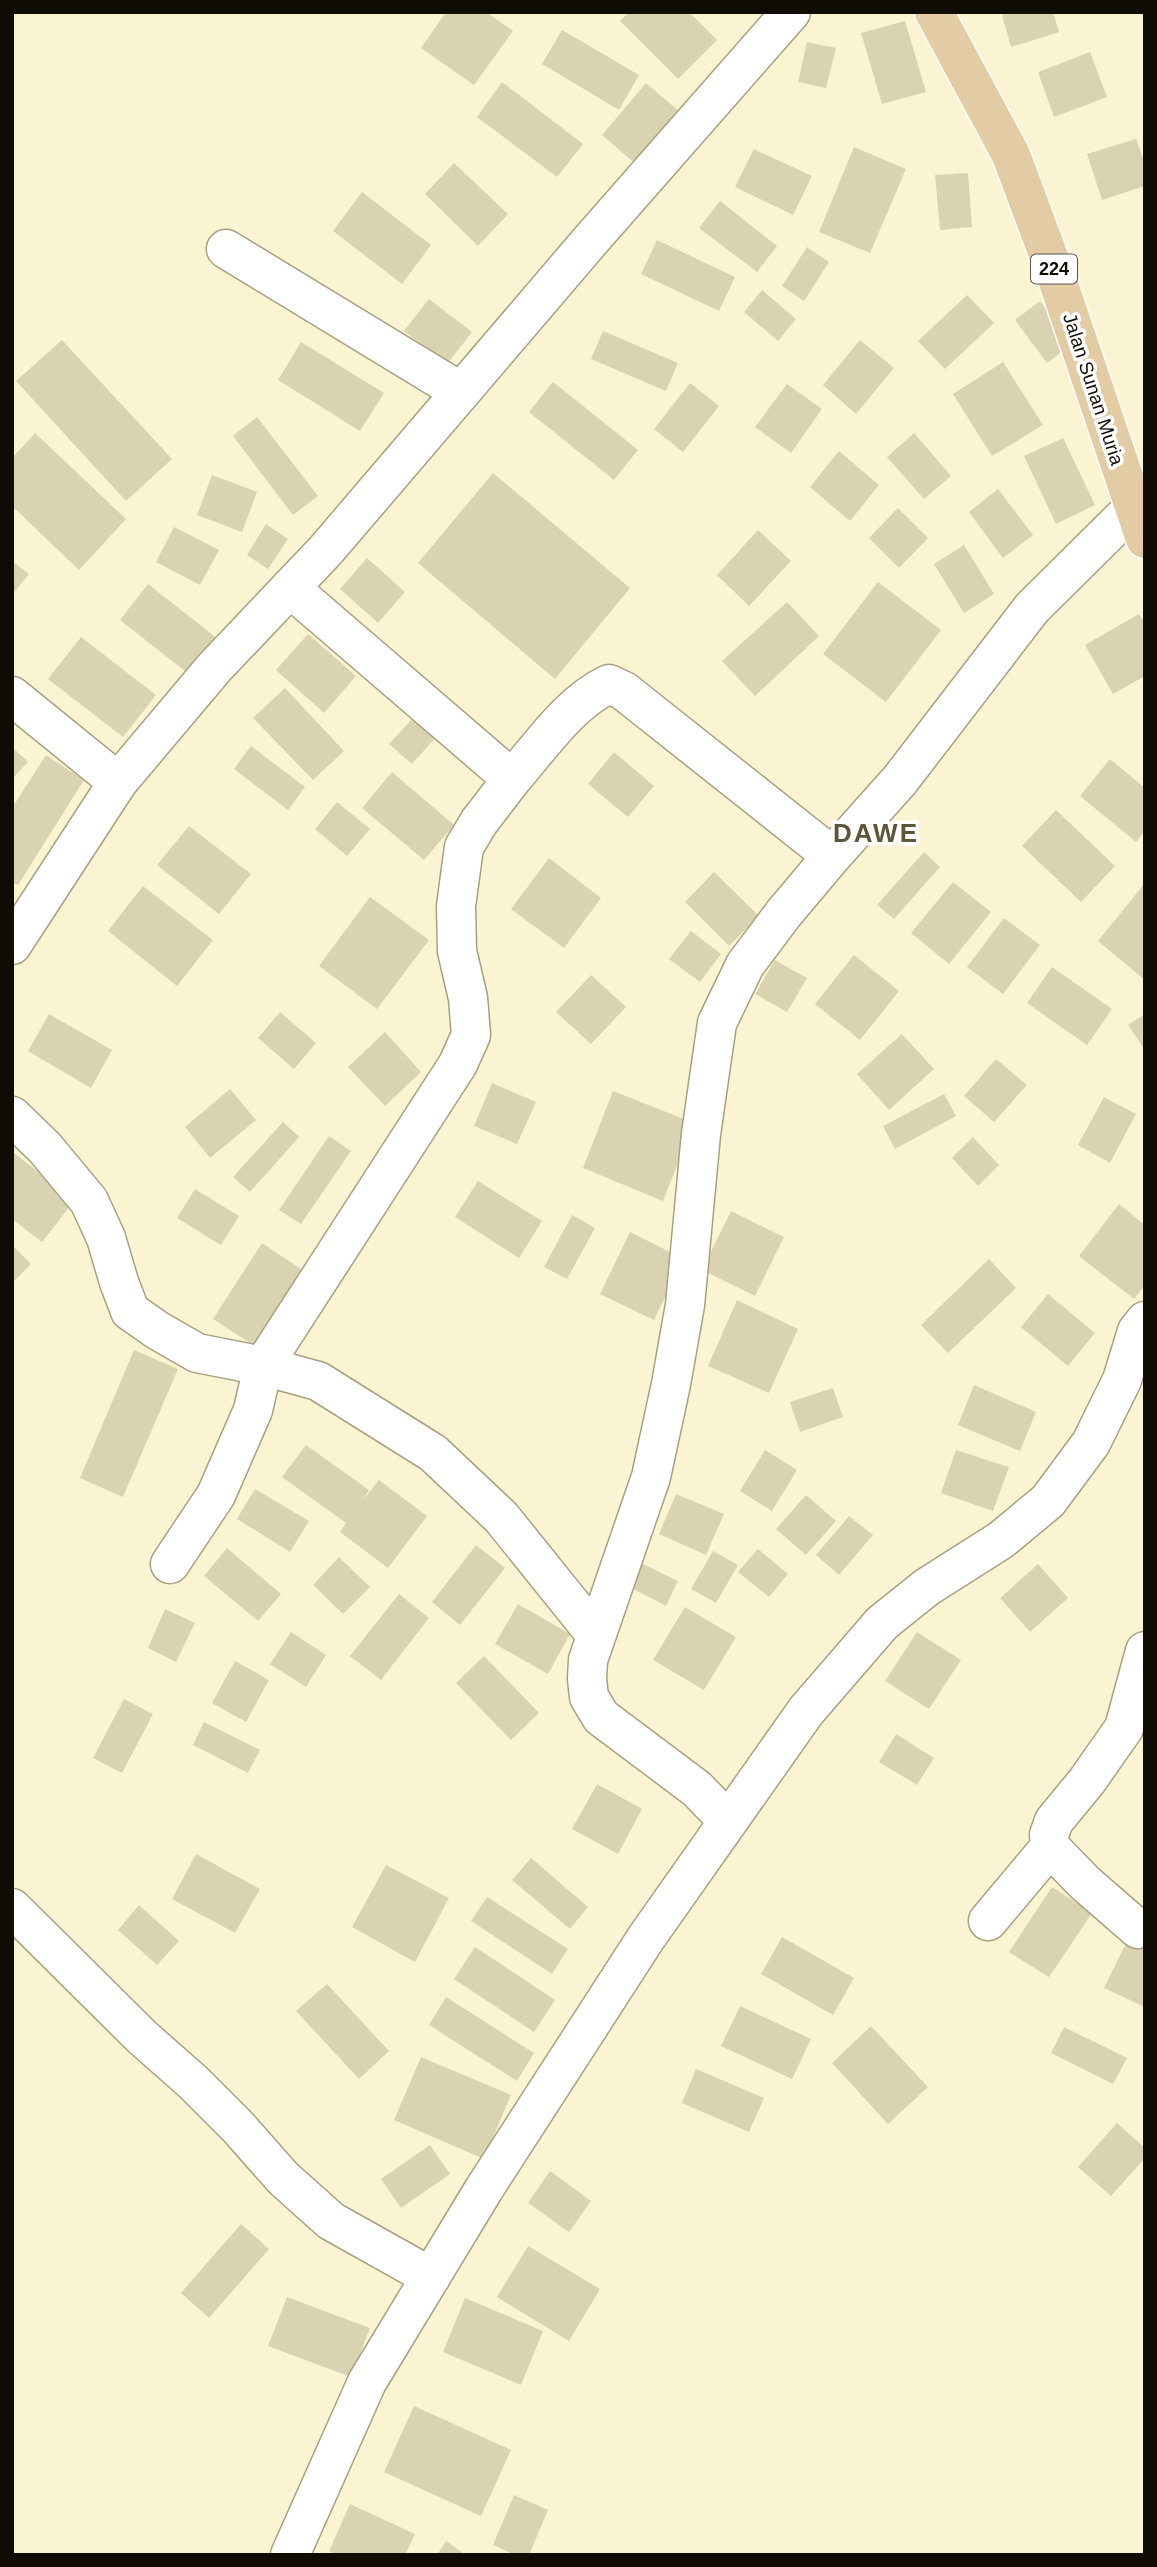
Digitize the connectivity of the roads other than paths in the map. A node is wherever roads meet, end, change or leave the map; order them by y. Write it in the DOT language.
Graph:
graph roads {
  1 [pos="791,12"];
  2 [pos="934,12"];
  3 [pos="226,249"];
  4 [pos="460,392"];
  5 [pos="1139,523"];
  6 [pos="290,588"];
  7 [pos="12,696"];
  8 [pos="512,779"];
  9 [pos="118,782"];
  10 [pos="832,856"];
  11 [pos="12,945"];
  12 [pos="12,1116"];
  13 [pos="1145,1321"];
  14 [pos="263,1366"];
  15 [pos="170,1564"];
  16 [pos="596,1635"];
  17 [pos="1145,1651"];
  18 [pos="728,1821"];
  19 [pos="1050,1847"];
  20 [pos="12,1908"];
  21 [pos="988,1921"];
  22 [pos="1138,1929"];
  23 [pos="431,2277"];
  24 [pos="290,2555"];
  1 -- 4 [label="street"];
  2 -- 5 [label="main road, Jalan Sunan Muria / 224"];
  3 -- 4 [label="street"];
  4 -- 6 [label="street"];
  5 -- 10 [label="street"];
  6 -- 8 [label="street"];
  6 -- 9 [label="street"];
  7 -- 9 [label="street"];
  8 -- 10 [label="street"];
  8 -- 14 [label="street"];
  9 -- 11 [label="street"];
  10 -- 16 [label="street"];
  12 -- 14 [label="street"];
  13 -- 18 [label="street"];
  14 -- 15 [label="street"];
  14 -- 16 [label="street"];
  16 -- 18 [label="street"];
  17 -- 19 [label="street"];
  18 -- 23 [label="street"];
  19 -- 21 [label="street"];
  19 -- 22 [label="street"];
  20 -- 23 [label="street"];
  23 -- 24 [label="street"];
}
